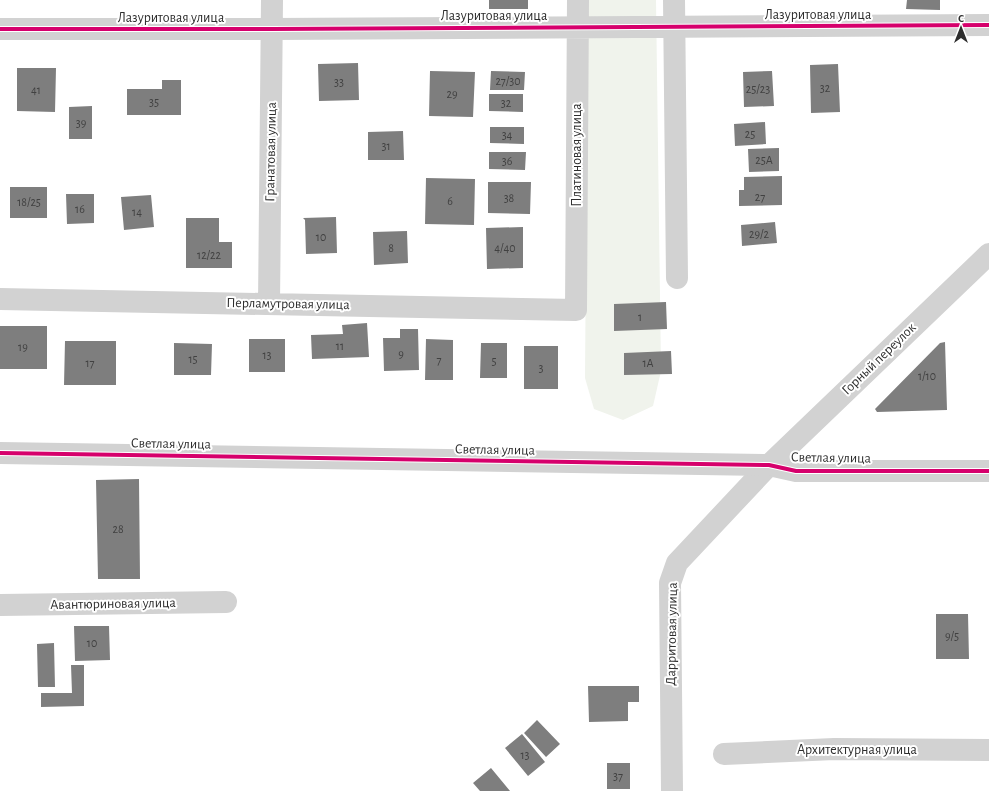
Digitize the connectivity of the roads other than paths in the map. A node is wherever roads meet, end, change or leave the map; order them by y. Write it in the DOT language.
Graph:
graph roads {
  1 [pos="272,0"];
  2 [pos="578,0"];
  3 [pos="674,0"];
  4 [pos="989,25"];
  5 [pos="578,27"];
  6 [pos="675,27"];
  7 [pos="0,29"];
  8 [pos="272,29"];
  9 [pos="989,254"];
  10 [pos="677,278"];
  11 [pos="0,298"];
  12 [pos="270,304"];
  13 [pos="576,310"];
  14 [pos="0,452"];
  15 [pos="768,465"];
  16 [pos="989,470"];
  17 [pos="226,602"];
  18 [pos="0,605"];
  19 [pos="989,750"];
  20 [pos="724,754"];
  21 [pos="672,791"];
  1 -- 8 [label="street, Гранатовая улица"];
  2 -- 5 [label="street, Платиновая улица"];
  3 -- 6 [label="street"];
  4 -- 6 [label="street, Лазуритовая улица"];
  5 -- 6 [label="street, Лазуритовая улица"];
  5 -- 8 [label="street, Лазуритовая улица"];
  5 -- 13 [label="street, Платиновая улица"];
  6 -- 10 [label="street"];
  7 -- 8 [label="street, Лазуритовая улица"];
  8 -- 12 [label="street, Гранатовая улица"];
  9 -- 15 [label="street, Горный переулок"];
  11 -- 12 [label="street, Перламутровая улица"];
  12 -- 13 [label="street, Перламутровая улица"];
  14 -- 15 [label="street, Светлая улица"];
  15 -- 16 [label="street, Светлая улица"];
  15 -- 21 [label="street, Дарритовая улица"];
  17 -- 18 [label="street, Авантюриновая улица"];
  19 -- 20 [label="street, Архитектурная улица"];
}
